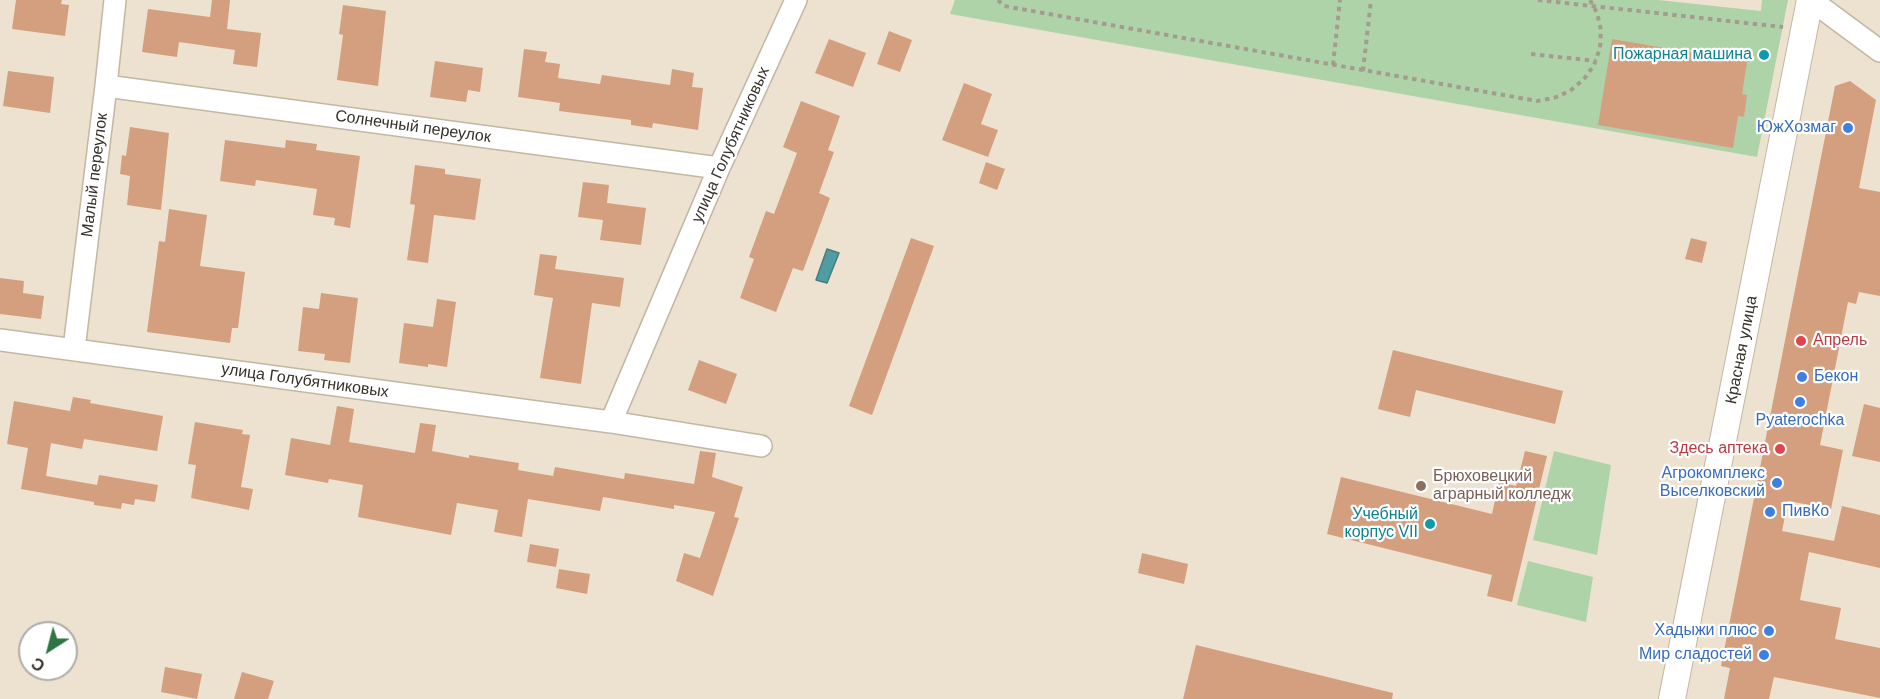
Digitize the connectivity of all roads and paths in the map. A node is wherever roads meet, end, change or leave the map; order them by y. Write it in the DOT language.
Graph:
graph roads {
  1 [pos="114,0"];
  2 [pos="796,0"];
  3 [pos="998,0"];
  4 [pos="1340,0"];
  5 [pos="1371,0"];
  6 [pos="1538,0"];
  7 [pos="1590,0"];
  8 [pos="1810,0"];
  9 [pos="1594,6"];
  10 [pos="1790,28"];
  11 [pos="1880,51"];
  12 [pos="1531,54"];
  13 [pos="1596,61"];
  14 [pos="1333,65"];
  15 [pos="1363,70"];
  16 [pos="106,86"];
  17 [pos="719,168"];
  18 [pos="0,340"];
  19 [pos="74,349"];
  20 [pos="611,422"];
  21 [pos="761,446"];
  22 [pos="1672,699"];
  1 -- 16 [label="street, Малый переулок"];
  2 -- 17 [label="street, улица Голубятниковых"];
  3 -- 14 [label="path"];
  4 -- 14 [label="path"];
  5 -- 15 [label="path"];
  6 -- 9 [label="path"];
  7 -- 9 [label="path"];
  8 -- 11 [label="street"];
  8 -- 22 [label="street, Красная улица"];
  9 -- 10 [label="path"];
  9 -- 13 [label="path"];
  12 -- 13 [label="path"];
  13 -- 15 [label="path"];
  14 -- 15 [label="path"];
  16 -- 17 [label="street, Солнечный переулок"];
  16 -- 19 [label="street, Малый переулок"];
  17 -- 20 [label="street, улица Голубятниковых"];
  18 -- 19 [label="street, улица Голубятниковых"];
  19 -- 20 [label="street, улица Голубятниковых"];
  20 -- 21 [label="street, улица Голубятниковых"];
}
